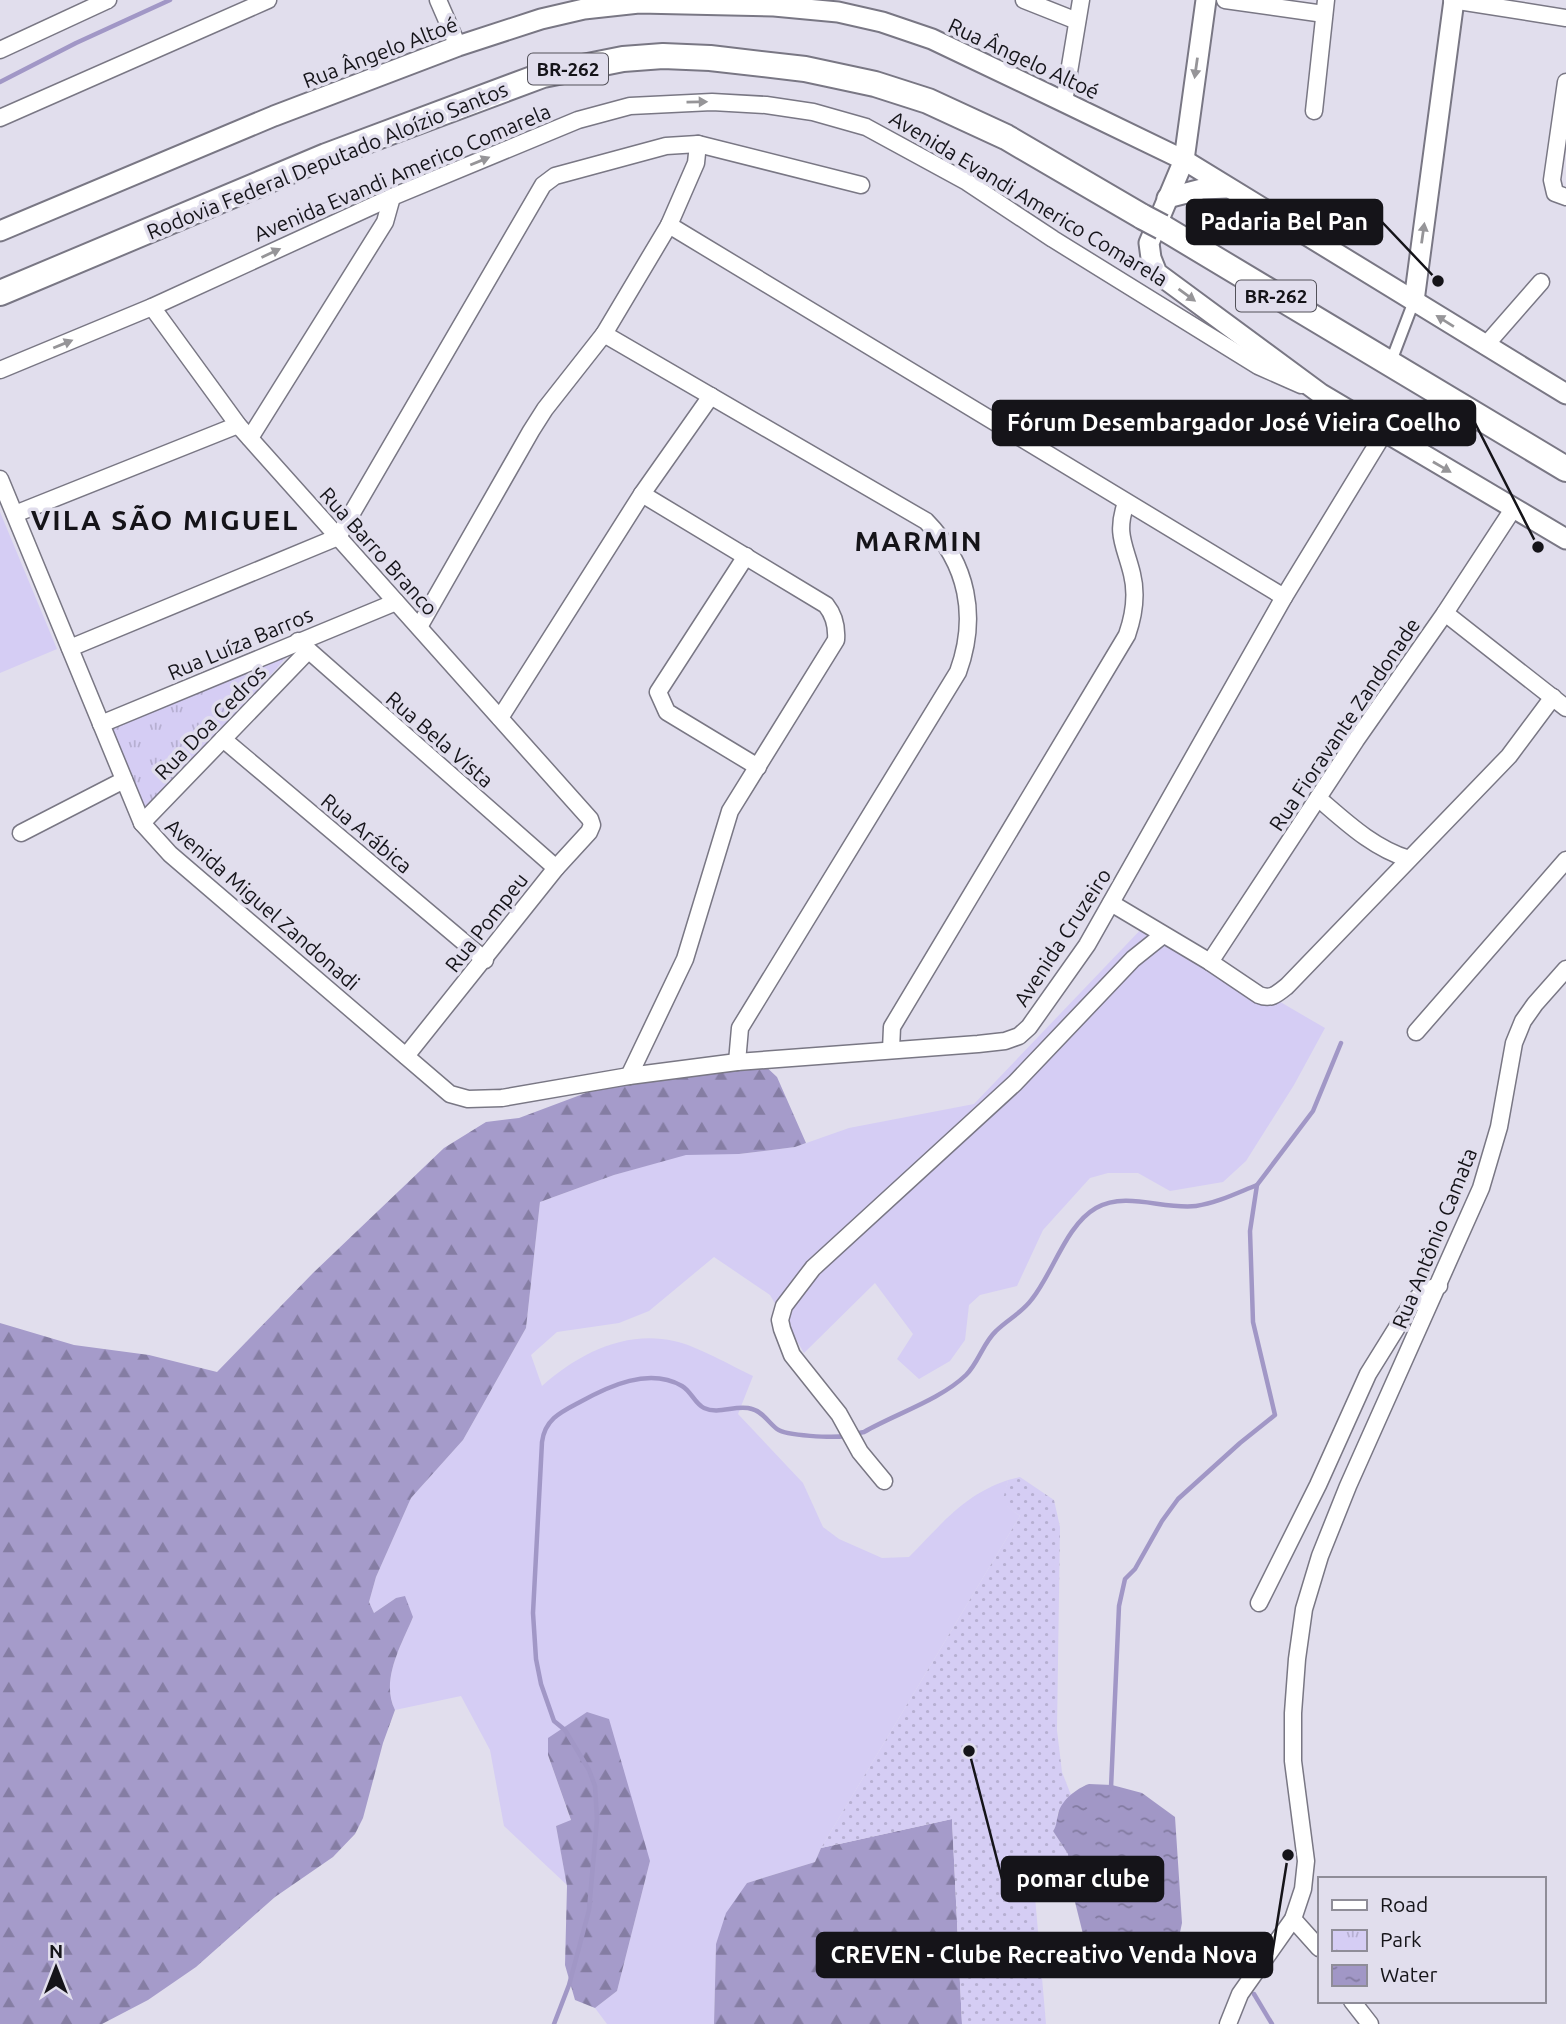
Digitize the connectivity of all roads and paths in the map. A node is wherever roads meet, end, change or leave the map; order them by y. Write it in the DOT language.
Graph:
graph roads {
  1 [pos="108,0"];
  2 [pos="268,0"];
  3 [pos="438,0"];
  4 [pos="1024,0"];
  5 [pos="1080,0"];
  6 [pos="1206,0"];
  7 [pos="1226,0"];
  8 [pos="1453,0"];
  9 [pos="838,6"];
  10 [pos="1325,7"];
  11 [pos="1566,18"];
  12 [pos="1077,21"];
  13 [pos="458,46"];
  14 [pos="0,50"];
  15 [pos="1566,82"];
  16 [pos="1064,102"];
  17 [pos="1314,111"];
  18 [pos="0,118"];
  19 [pos="698,144"];
  20 [pos="1149,144"];
  21 [pos="1184,160"];
  22 [pos="860,185"];
  23 [pos="1229,188"];
  24 [pos="1169,192"];
  25 [pos="392,197"];
  26 [pos="1566,197"];
  27 [pos="669,225"];
  28 [pos="1151,229"];
  29 [pos="0,231"];
  30 [pos="1541,282"];
  31 [pos="0,293"];
  32 [pos="1414,301"];
  33 [pos="152,307"];
  34 [pos="604,334"];
  35 [pos="1485,346"];
  36 [pos="1390,364"];
  37 [pos="0,370"];
  38 [pos="1321,394"];
  39 [pos="1566,394"];
  40 [pos="711,396"];
  41 [pos="238,425"];
  42 [pos="1384,433"];
  43 [pos="250,438"];
  44 [pos="1566,469"];
  45 [pos="0,479"];
  46 [pos="642,495"];
  47 [pos="1126,503"];
  48 [pos="1513,509"];
  49 [pos="15,514"];
  50 [pos="338,537"];
  51 [pos="1566,539"];
  52 [pos="746,556"];
  53 [pos="1284,597"];
  54 [pos="396,602"];
  55 [pos="1445,613"];
  56 [pos="419,627"];
  57 [pos="303,646"];
  58 [pos="70,648"];
  59 [pos="1553,697"];
  60 [pos="1566,708"];
  61 [pos="500,718"];
  62 [pos="101,724"];
  63 [pos="223,739"];
  64 [pos="758,767"];
  65 [pos="124,780"];
  66 [pos="1318,798"];
  67 [pos="587,814"];
  68 [pos="142,823"];
  69 [pos="21,833"];
  70 [pos="1391,854"];
  71 [pos="1409,859"];
  72 [pos="1566,860"];
  73 [pos="556,868"];
  74 [pos="1395,873"];
  75 [pos="1111,903"];
  76 [pos="1163,935"];
  77 [pos="485,960"];
  78 [pos="1210,962"];
  79 [pos="1566,969"];
  80 [pos="1416,1032"];
  81 [pos="891,1050"];
  82 [pos="406,1056"];
  83 [pos="737,1062"];
  84 [pos="629,1076"];
  85 [pos="450,1094"];
  86 [pos="1439,1286"];
  87 [pos="884,1481"];
  88 [pos="1259,1603"];
  89 [pos="1293,1919"];
  90 [pos="1318,1947"];
  91 [pos="1354,2003"];
  92 [pos="1228,2024"];
  93 [pos="1370,2024"];
  1 -- 14 [label="street"];
  2 -- 18 [label="street"];
  3 -- 13 [label="street"];
  4 -- 12 [label="street"];
  5 -- 12 [label="street"];
  6 -- 21 [label="street, one-way"];
  7 -- 10 [label="street"];
  8 -- 11 [label="street"];
  32 -- 8 [label="street, one-way"];
  9 -- 13 [label="street, Rua Ângelo Altoé"];
  9 -- 16 [label="street, Rua Ângelo Altoé"];
  10 -- 17 [label="street"];
  12 -- 16 [label="street"];
  13 -- 29 [label="street, Rua Ângelo Altoé"];
  15 -- 26 [label="street"];
  16 -- 20 [label="street, Rua Ângelo Altoé"];
  19 -- 22 [label="street"];
  19 -- 27 [label="street"];
  19 -- 50 [label="street"];
  20 -- 21 [label="street, Rua Ângelo Altoé"];
  20 -- 24 [label="street"];
  21 -- 23 [label="street, Rua Ângelo Altoé"];
  21 -- 24 [label="street"];
  23 -- 24 [label="street"];
  23 -- 32 [label="street, Rua Ângelo Altoé"];
  24 -- 28 [label="street"];
  33 -- 25 [label="street, Avenida Evandi Americo Comarela, one-way"];
  25 -- 38 [label="street, Avenida Evandi Americo Comarela, one-way"];
  25 -- 43 [label="street"];
  27 -- 34 [label="street"];
  27 -- 47 [label="street"];
  28 -- 31 [label="highway, Rodovia Federal Deputado Aloízio Santos / BR-262"];
  28 -- 36 [label="highway, Rodovia Federal Deputado Aloízio Santos / BR-262"];
  28 -- 38 [label="street, one-way"];
  30 -- 35 [label="street"];
  35 -- 32 [label="street, Rua Ângelo Altoé, one-way"];
  32 -- 36 [label="street"];
  37 -- 33 [label="street, Avenida Evandi Americo Comarela, one-way"];
  33 -- 41 [label="street, Rua Barro Branco"];
  34 -- 40 [label="street"];
  34 -- 56 [label="street"];
  35 -- 39 [label="street, Rua Ângelo Altoé"];
  36 -- 44 [label="highway, Rodovia Federal Deputado Aloízio Santos / BR-262"];
  38 -- 42 [label="street, Avenida Evandi Americo Comarela"];
  40 -- 46 [label="street"];
  40 -- 83 [label="street"];
  41 -- 43 [label="street, Rua Barro Branco"];
  41 -- 49 [label="street"];
  42 -- 48 [label="street, Avenida Evandi Americo Comarela, one-way"];
  42 -- 53 [label="street, Avenida Cruzeiro"];
  43 -- 50 [label="street, Rua Barro Branco"];
  45 -- 49 [label="street, Avenida Miguel Zandonadi"];
  46 -- 52 [label="street"];
  46 -- 61 [label="street"];
  47 -- 53 [label="street"];
  47 -- 81 [label="street"];
  48 -- 51 [label="street, Avenida Evandi Americo Comarela"];
  48 -- 55 [label="street, Rua Fioravante Zandonade"];
  49 -- 58 [label="street, Avenida Miguel Zandonadi"];
  50 -- 54 [label="street, Rua Barro Branco"];
  50 -- 58 [label="street"];
  52 -- 64 [label="street"];
  52 -- 64 [label="street"];
  53 -- 75 [label="street, Avenida Cruzeiro"];
  54 -- 56 [label="street, Rua Barro Branco"];
  54 -- 57 [label="street, Rua Luíza Barros"];
  55 -- 59 [label="street"];
  55 -- 66 [label="street, Rua Fioravante Zandonade"];
  56 -- 61 [label="street, Rua Barro Branco"];
  57 -- 62 [label="street, Rua Luíza Barros"];
  57 -- 63 [label="street, Rua Doa Cedros"];
  57 -- 73 [label="street, Rua Bela Vista"];
  58 -- 62 [label="street, Avenida Miguel Zandonadi"];
  59 -- 60 [label="street"];
  59 -- 71 [label="street"];
  61 -- 67 [label="street, Rua Barro Branco"];
  62 -- 65 [label="street, Avenida Miguel Zandonadi"];
  63 -- 68 [label="street, Rua Doa Cedros"];
  63 -- 77 [label="street, Rua Arábica"];
  64 -- 84 [label="street"];
  65 -- 68 [label="street, Avenida Miguel Zandonadi"];
  65 -- 69 [label="street"];
  66 -- 70 [label="street"];
  66 -- 78 [label="street, Rua Fioravante Zandonade"];
  67 -- 73 [label="street, Rua Pompeu"];
  68 -- 82 [label="street, Avenida Miguel Zandonadi"];
  70 -- 71 [label="street"];
  70 -- 74 [label="street"];
  71 -- 74 [label="street"];
  72 -- 80 [label="street"];
  73 -- 77 [label="street, Rua Pompeu"];
  74 -- 78 [label="street"];
  75 -- 76 [label="street"];
  75 -- 81 [label="street, Avenida Cruzeiro"];
  76 -- 78 [label="street"];
  76 -- 87 [label="street"];
  77 -- 82 [label="street, Rua Pompeu"];
  79 -- 86 [label="street, Rua Antônio Camata"];
  81 -- 83 [label="street, Avenida Cruzeiro"];
  82 -- 85 [label="street, Avenida Miguel Zandonadi"];
  83 -- 84 [label="street, Avenida Cruzeiro"];
  84 -- 85 [label="street, Avenida Cruzeiro"];
  86 -- 88 [label="street"];
  86 -- 89 [label="street, Rua Antônio Camata"];
  89 -- 90 [label="street"];
  89 -- 92 [label="street, Rua Antônio Camata"];
  91 -- 93 [label="street"];
}
